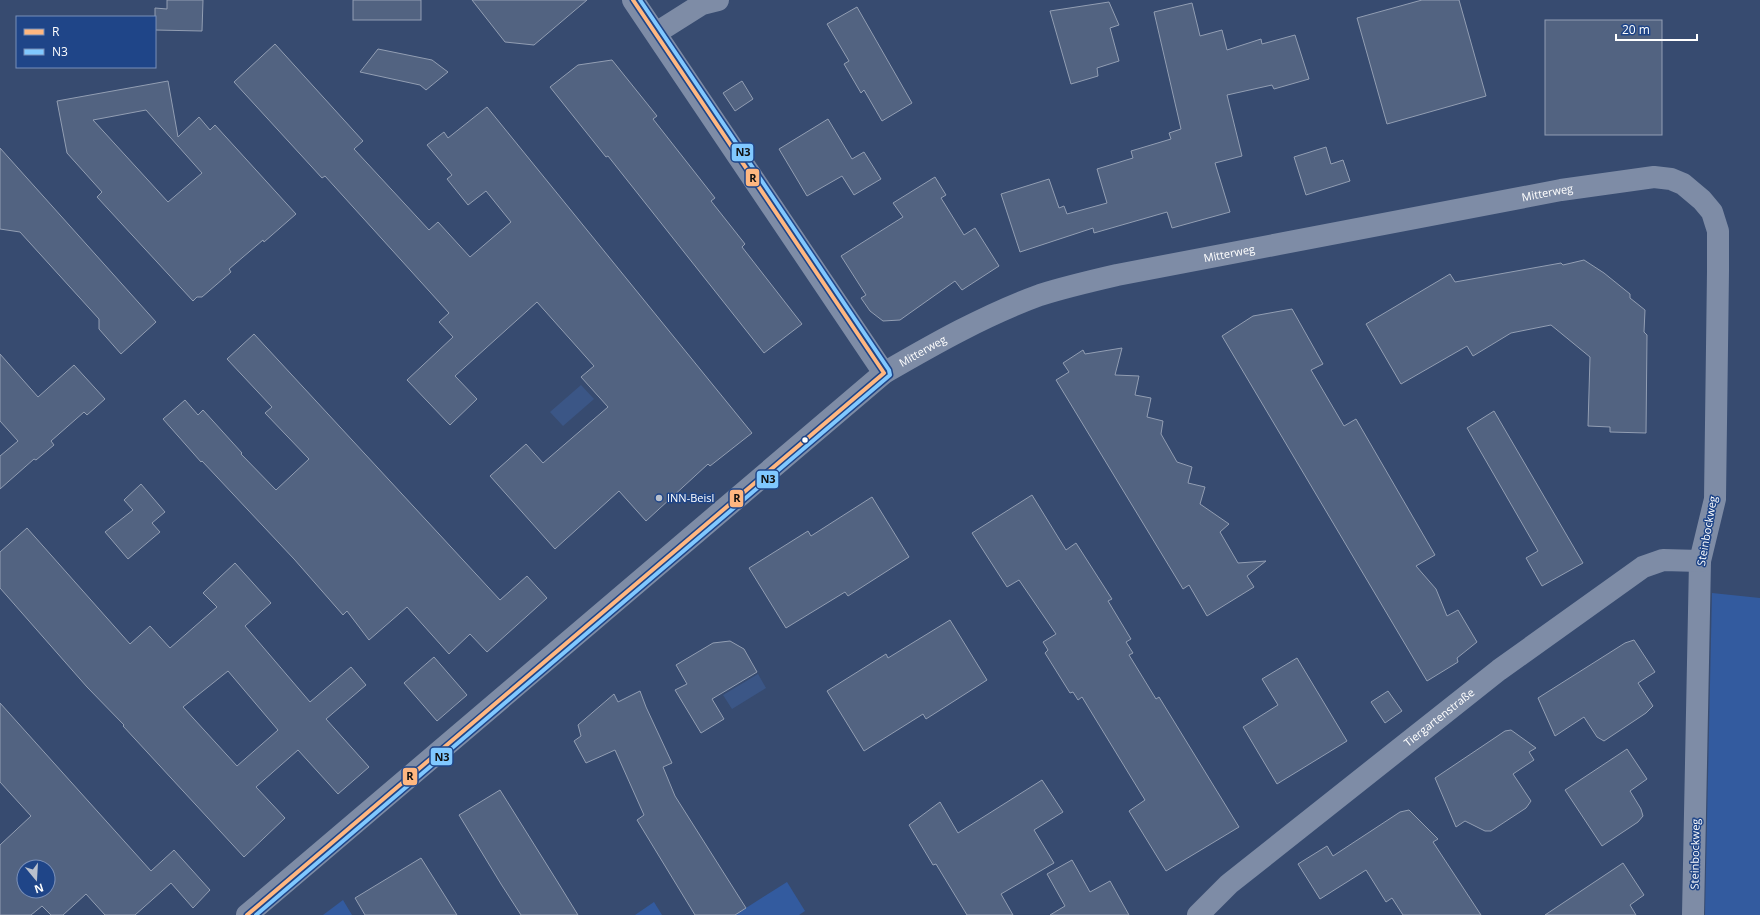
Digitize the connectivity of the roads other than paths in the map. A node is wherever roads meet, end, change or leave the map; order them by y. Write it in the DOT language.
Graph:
graph roads {
  1 [pos="633,0"];
  2 [pos="718,0"];
  3 [pos="656,33"];
  4 [pos="1683,184"];
  5 [pos="884,373"];
  6 [pos="1700,562"];
  7 [pos="247,915"];
  8 [pos="1198,915"];
  9 [pos="1694,915"];
  1 -- 3 [label="street"];
  2 -- 3 [label="street"];
  3 -- 5 [label="street"];
  4 -- 5 [label="street, Mitterweg"];
  4 -- 6 [label="street, Steinbockweg"];
  5 -- 7 [label="street, Mitterweg"];
  6 -- 8 [label="street, Tiergartenstraße"];
  6 -- 9 [label="street, Steinbockweg"];
}
